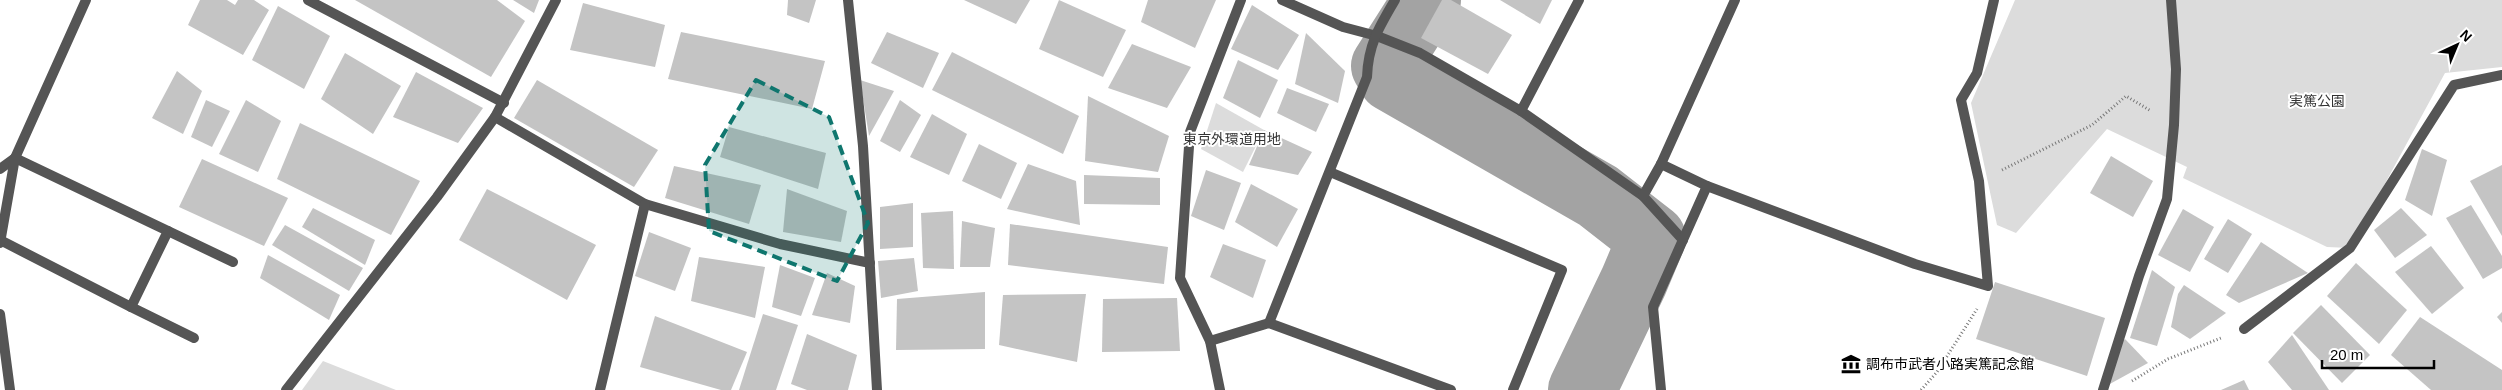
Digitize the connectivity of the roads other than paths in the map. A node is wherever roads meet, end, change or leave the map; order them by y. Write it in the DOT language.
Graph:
graph roads {
  1 [pos="86,0"];
  2 [pos="308,0"];
  3 [pos="556,0"];
  4 [pos="848,0"];
  5 [pos="1241,0"];
  6 [pos="1282,0"];
  7 [pos="1395,0"];
  8 [pos="1579,0"];
  9 [pos="1735,0"];
  10 [pos="1994,0"];
  11 [pos="2171,0"];
  12 [pos="1376,36"];
  13 [pos="2502,75"];
  14 [pos="504,103"];
  15 [pos="1521,111"];
  16 [pos="495,117"];
  17 [pos="15,158"];
  18 [pos="1661,164"];
  19 [pos="0,169"];
  20 [pos="1330,172"];
  21 [pos="1707,186"];
  22 [pos="1643,196"];
  23 [pos="645,204"];
  24 [pos="168,231"];
  25 [pos="1683,240"];
  26 [pos="0,241"];
  27 [pos="233,262"];
  28 [pos="870,263"];
  29 [pos="131,307"];
  30 [pos="0,314"];
  31 [pos="1269,323"];
  32 [pos="2244,329"];
  33 [pos="194,338"];
  34 [pos="1210,341"];
  35 [pos="10,390"];
  36 [pos="286,390"];
  37 [pos="600,390"];
  38 [pos="877,390"];
  39 [pos="1220,390"];
  40 [pos="1451,390"];
  41 [pos="1513,390"];
  42 [pos="1661,390"];
  43 [pos="2103,390"];
  1 -- 17 [label="street"];
  2 -- 14 [label="street"];
  3 -- 14 [label="street"];
  4 -- 28 [label="street"];
  5 -- 34 [label="street"];
  6 -- 12 [label="street"];
  7 -- 12 [label="street"];
  8 -- 15 [label="street"];
  9 -- 18 [label="street"];
  10 -- 21 [label="street"];
  11 -- 43 [label="street"];
  12 -- 15 [label="street"];
  12 -- 20 [label="street"];
  13 -- 32 [label="street"];
  14 -- 16 [label="street"];
  15 -- 22 [label="street"];
  16 -- 23 [label="street"];
  16 -- 36 [label="street"];
  17 -- 19 [label="street"];
  17 -- 24 [label="street"];
  17 -- 26 [label="street"];
  18 -- 21 [label="street"];
  18 -- 22 [label="street"];
  20 -- 31 [label="street"];
  20 -- 41 [label="street"];
  21 -- 25 [label="street"];
  22 -- 25 [label="street"];
  23 -- 28 [label="street"];
  23 -- 37 [label="street"];
  24 -- 27 [label="street"];
  24 -- 29 [label="street"];
  25 -- 42 [label="street"];
  26 -- 29 [label="street"];
  28 -- 38 [label="street"];
  29 -- 33 [label="street"];
  30 -- 35 [label="street"];
  31 -- 34 [label="street"];
  31 -- 40 [label="street"];
  34 -- 39 [label="street"];
}
